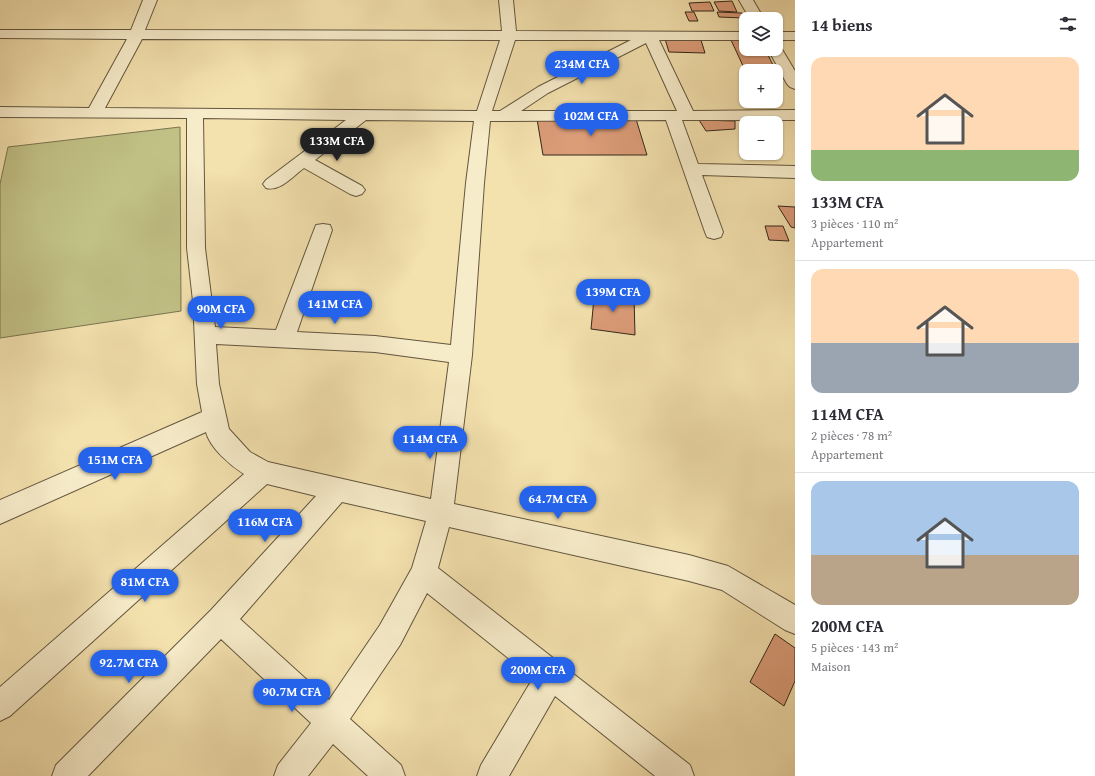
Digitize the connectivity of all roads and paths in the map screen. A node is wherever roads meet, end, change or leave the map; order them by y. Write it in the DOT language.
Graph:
graph roads {
  1 [pos="150,0"];
  2 [pos="506,0"];
  3 [pos="746,0"];
  4 [pos="753,12"];
  5 [pos="0,34"];
  6 [pos="137,34"];
  7 [pos="509,35"];
  8 [pos="650,36"];
  9 [pos="739,36"];
  10 [pos="783,36"];
  11 [pos="795,36"];
  12 [pos="779,56"];
  13 [pos="795,84"];
  14 [pos="0,112"];
  15 [pos="95,112"];
  16 [pos="195,113"];
  17 [pos="364,114"];
  18 [pos="680,115"];
  19 [pos="795,115"];
  20 [pos="493,116"];
  21 [pos="303,160"];
  22 [pos="692,169"];
  23 [pos="795,172"];
  24 [pos="272,184"];
  25 [pos="356,190"];
  26 [pos="323,230"];
  27 [pos="714,232"];
  28 [pos="205,335"];
  29 [pos="284,338"];
  30 [pos="461,355"];
  31 [pos="215,417"];
  32 [pos="263,472"];
  33 [pos="337,490"];
  34 [pos="0,512"];
  35 [pos="441,513"];
  36 [pos="423,573"];
  37 [pos="221,620"];
  38 [pos="795,620"];
  39 [pos="551,675"];
  40 [pos="0,706"];
  41 [pos="331,722"];
  42 [pos="68,776"];
  43 [pos="289,776"];
  44 [pos="390,776"];
  45 [pos="492,776"];
  46 [pos="679,776"];
  1 -- 6 [label="street"];
  2 -- 7 [label="street"];
  3 -- 4 [label="street"];
  5 -- 6 [label="street"];
  6 -- 7 [label="street"];
  6 -- 15 [label="street"];
  7 -- 8 [label="street"];
  7 -- 20 [label="street"];
  8 -- 9 [label="street"];
  8 -- 18 [label="street"];
  8 -- 20 [label="street"];
  10 -- 11 [label="street"];
  12 -- 13 [label="street"];
  14 -- 15 [label="street"];
  15 -- 16 [label="street"];
  16 -- 17 [label="street"];
  16 -- 28 [label="street"];
  17 -- 20 [label="street"];
  17 -- 21 [label="street"];
  18 -- 19 [label="street"];
  18 -- 20 [label="street"];
  18 -- 22 [label="street"];
  20 -- 30 [label="street"];
  21 -- 24 [label="street"];
  21 -- 25 [label="street"];
  22 -- 23 [label="street"];
  22 -- 27 [label="street"];
  26 -- 29 [label="street"];
  28 -- 29 [label="street"];
  28 -- 31 [label="street"];
  29 -- 30 [label="street"];
  30 -- 35 [label="street"];
  31 -- 32 [label="street"];
  31 -- 34 [label="street"];
  32 -- 33 [label="street"];
  32 -- 40 [label="street"];
  33 -- 35 [label="street"];
  33 -- 37 [label="street"];
  35 -- 36 [label="street"];
  35 -- 38 [label="street"];
  36 -- 39 [label="street"];
  36 -- 41 [label="street"];
  37 -- 41 [label="street"];
  37 -- 42 [label="street"];
  39 -- 45 [label="street"];
  39 -- 46 [label="street"];
  41 -- 43 [label="street"];
  41 -- 44 [label="street"];
}
